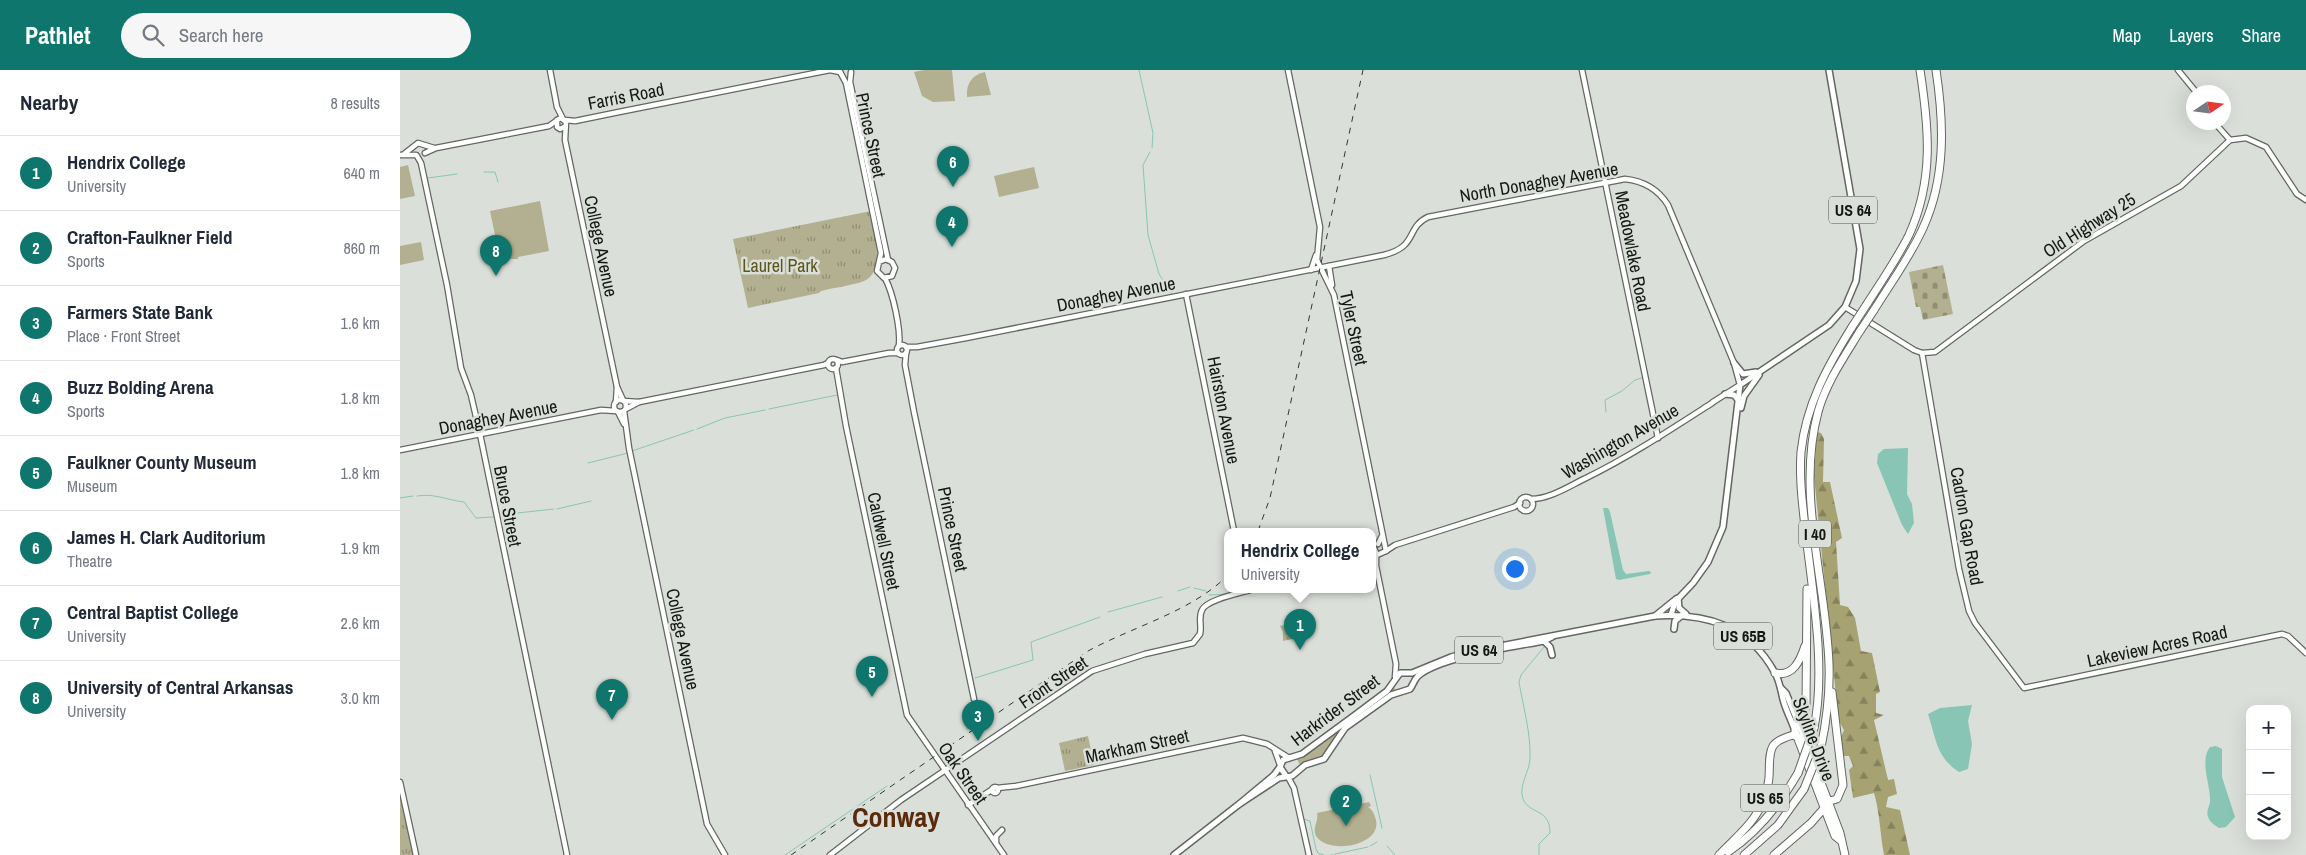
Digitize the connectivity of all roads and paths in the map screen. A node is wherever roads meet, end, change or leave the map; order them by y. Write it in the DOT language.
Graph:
graph roads {
  1 [pos="550,70"];
  2 [pos="830,70"];
  3 [pos="1288,70"];
  4 [pos="1582,70"];
  5 [pos="1829,70"];
  6 [pos="1919,70"];
  7 [pos="1938,70"];
  8 [pos="2178,70"];
  9 [pos="851,71"];
  10 [pos="840,72"];
  11 [pos="2190,85"];
  12 [pos="850,104"];
  13 [pos="561,124"];
  14 [pos="860,130"];
  15 [pos="2221,130"];
  16 [pos="2230,140"];
  17 [pos="425,145"];
  18 [pos="413,147"];
  19 [pos="859,147"];
  20 [pos="436,148"];
  21 [pos="424,154"];
  22 [pos="402,155"];
  23 [pos="416,155"];
  24 [pos="421,163"];
  25 [pos="867,164"];
  26 [pos="1603,173"];
  27 [pos="865,175"];
  28 [pos="1614,180"];
  29 [pos="1605,182"];
  30 [pos="2306,200"];
  31 [pos="876,203"];
  32 [pos="872,209"];
  33 [pos="880,228"];
  34 [pos="1317,254"];
  35 [pos="888,260"];
  36 [pos="879,262"];
  37 [pos="1329,266"];
  38 [pos="1320,268"];
  39 [pos="1311,270"];
  40 [pos="888,277"];
  41 [pos="1332,287"];
  42 [pos="1186,294"];
  43 [pos="1845,307"];
  44 [pos="899,333"];
  45 [pos="898,347"];
  46 [pos="906,349"];
  47 [pos="889,352"];
  48 [pos="1922,353"];
  49 [pos="899,354"];
  50 [pos="1734,363"];
  51 [pos="905,365"];
  52 [pos="834,366"];
  53 [pos="1770,366"];
  54 [pos="1737,375"];
  55 [pos="1740,385"];
  56 [pos="617,387"];
  57 [pos="1727,393"];
  58 [pos="624,401"];
  59 [pos="640,402"];
  60 [pos="1739,402"];
  61 [pos="615,403"];
  62 [pos="600,410"];
  63 [pos="625,410"];
  64 [pos="617,411"];
  65 [pos="624,424"];
  66 [pos="480,434"];
  67 [pos="1658,438"];
  68 [pos="1734,441"];
  69 [pos="400,450"];
  70 [pos="1531,499"];
  71 [pos="1539,499"];
  72 [pos="1520,503"];
  73 [pos="1533,505"];
  74 [pos="1514,507"];
  75 [pos="1522,509"];
  76 [pos="1233,528"];
  77 [pos="1807,544"];
  78 [pos="1381,548"];
  79 [pos="1376,560"];
  80 [pos="1376,565"];
  81 [pos="1377,568"];
  82 [pos="1238,593"];
  83 [pos="1678,597"];
  84 [pos="1671,615"];
  85 [pos="1686,615"];
  86 [pos="1655,616"];
  87 [pos="1674,629"];
  88 [pos="1552,637"];
  89 [pos="1807,638"];
  90 [pos="1544,641"];
  91 [pos="2306,653"];
  92 [pos="1552,655"];
  93 [pos="1829,663"];
  94 [pos="1396,664"];
  95 [pos="1405,673"];
  96 [pos="1775,673"];
  97 [pos="1395,679"];
  98 [pos="1413,682"];
  99 [pos="2024,688"];
  100 [pos="1401,691"];
  101 [pos="974,698"];
  102 [pos="907,715"];
  103 [pos="1796,728"];
  104 [pos="1786,737"];
  105 [pos="1805,740"];
  106 [pos="1274,748"];
  107 [pos="1290,758"];
  108 [pos="1280,766"];
  109 [pos="1297,771"];
  110 [pos="944,772"];
  111 [pos="1287,776"];
  112 [pos="400,782"];
  113 [pos="1294,788"];
  114 [pos="1817,788"];
  115 [pos="1839,796"];
  116 [pos="1827,800"];
  117 [pos="968,805"];
  118 [pos="1238,805"];
  119 [pos="1828,808"];
  120 [pos="1811,823"];
  121 [pos="1832,828"];
  122 [pos="1002,830"];
  123 [pos="1840,840"];
  124 [pos="998,847"];
  125 [pos="416,855"];
  126 [pos="567,855"];
  127 [pos="725,855"];
  128 [pos="830,855"];
  129 [pos="1004,855"];
  130 [pos="1174,855"];
  131 [pos="1309,855"];
  132 [pos="1719,855"];
  133 [pos="1723,855"];
  134 [pos="1744,855"];
  135 [pos="1774,855"];
  136 [pos="1845,855"];
  1 -- 13 [label="street, College Avenue"];
  2 -- 10 [label="street, Farris Road"];
  2 -- 13 [label="street, Farris Road"];
  3 -- 34 [label="street, Tyler Street"];
  4 -- 26 [label="street, Meadowlake Road"];
  5 -- 43 [label="main road, US 64"];
  6 -- 77 [label="highway, I 40, bridge"];
  7 -- 93 [label="highway, I 40, bridge"];
  8 -- 11 [label="street"];
  9 -- 10 [label="street, Farris Road"];
  9 -- 14 [label="street, Prince Street"];
  10 -- 12 [label="street, Prince Street"];
  12 -- 14 [label="street"];
  12 -- 19 [label="street, Prince Street"];
  13 -- 20 [label="street, Farris Road"];
  13 -- 56 [label="street, College Avenue"];
  14 -- 25 [label="street, Prince Street"];
  15 -- 16 [label="street"];
  16 -- 30 [label="street"];
  16 -- 48 [label="street, Old Highway 25"];
  17 -- 18 [label="street"];
  17 -- 20 [label="street, Farris Road"];
  17 -- 21 [label="street"];
  18 -- 22 [label="street"];
  18 -- 23 [label="street, Bruce Street"];
  19 -- 25 [label="street"];
  19 -- 27 [label="street, Prince Street"];
  20 -- 21 [label="street, Farris Road"];
  21 -- 23 [label="street, Farris Road"];
  21 -- 24 [label="street"];
  22 -- 23 [label="street"];
  23 -- 24 [label="street, Bruce Street"];
  24 -- 66 [label="street, Bruce Street"];
  25 -- 31 [label="street, Prince Street"];
  26 -- 28 [label="street"];
  26 -- 29 [label="street, Meadowlake Road"];
  27 -- 31 [label="street"];
  27 -- 32 [label="street, Prince Street"];
  28 -- 29 [label="street, North Donaghey Avenue"];
  28 -- 50 [label="street, North Donaghey Avenue"];
  29 -- 37 [label="street, North Donaghey Avenue"];
  29 -- 67 [label="street, Meadowlake Road"];
  31 -- 33 [label="street, Prince Street"];
  32 -- 33 [label="street"];
  32 -- 36 [label="street, Prince Street"];
  33 -- 35 [label="street, Prince Street"];
  34 -- 38 [label="street, Tyler Street"];
  34 -- 39 [label="street"];
  35 -- 36 [label="street"];
  35 -- 40 [label="street"];
  36 -- 40 [label="street"];
  37 -- 38 [label="street, North Donaghey Avenue"];
  37 -- 41 [label="street"];
  38 -- 39 [label="street, Donaghey Avenue"];
  38 -- 41 [label="street, Tyler Street"];
  39 -- 42 [label="street, Donaghey Avenue"];
  40 -- 44 [label="street, Prince Street"];
  41 -- 78 [label="street, Tyler Street"];
  42 -- 46 [label="street, Donaghey Avenue"];
  42 -- 76 [label="street, Hairston Avenue"];
  43 -- 48 [label="street"];
  43 -- 53 [label="main road, US 64"];
  44 -- 45 [label="street, Prince Street"];
  44 -- 46 [label="street, Prince Street"];
  45 -- 46 [label="street"];
  45 -- 47 [label="street"];
  45 -- 49 [label="street, Prince Street"];
  46 -- 49 [label="street"];
  46 -- 51 [label="street, Prince Street"];
  47 -- 49 [label="street"];
  47 -- 52 [label="street"];
  48 -- 99 [label="street, Cadron Gap Road"];
  49 -- 51 [label="street, Prince Street"];
  50 -- 53 [label="main road"];
  50 -- 54 [label="street, North Donaghey Avenue"];
  51 -- 101 [label="street, Prince Street"];
  52 -- 59 [label="street"];
  52 -- 102 [label="street, Caldwell Street"];
  53 -- 55 [label="main road, US 64"];
  53 -- 68 [label="main road"];
  54 -- 55 [label="street, North Donaghey Avenue"];
  54 -- 57 [label="street"];
  55 -- 57 [label="street, Washington Avenue"];
  55 -- 60 [label="main road, US 64"];
  56 -- 58 [label="street, College Avenue"];
  56 -- 61 [label="street, College Avenue"];
  57 -- 60 [label="main road"];
  57 -- 67 [label="street, Washington Avenue"];
  58 -- 59 [label="street"];
  58 -- 61 [label="street, Donaghey Avenue"];
  58 -- 63 [label="street, College Avenue"];
  59 -- 63 [label="street"];
  60 -- 68 [label="main road, US 64"];
  61 -- 62 [label="street, Donaghey Avenue"];
  61 -- 64 [label="street, College Avenue"];
  62 -- 64 [label="street, Donaghey Avenue"];
  62 -- 66 [label="street, Donaghey Avenue"];
  63 -- 64 [label="street, Donaghey Avenue"];
  63 -- 65 [label="street, College Avenue"];
  64 -- 65 [label="street, College Avenue"];
  65 -- 127 [label="street, College Avenue"];
  66 -- 69 [label="street, Donaghey Avenue"];
  66 -- 126 [label="street, Bruce Street"];
  67 -- 71 [label="street, Washington Avenue"];
  68 -- 83 [label="main road, US 64"];
  70 -- 71 [label="street, Washington Avenue"];
  70 -- 72 [label="street"];
  70 -- 73 [label="street"];
  71 -- 73 [label="street, Washington Avenue"];
  72 -- 74 [label="street"];
  72 -- 75 [label="street"];
  73 -- 75 [label="street"];
  74 -- 75 [label="street"];
  74 -- 78 [label="street"];
  77 -- 89 [label="highway"];
  77 -- 133 [label="highway, I 40, bridge"];
  78 -- 79 [label="street"];
  78 -- 81 [label="street"];
  80 -- 81 [label="street"];
  81 -- 94 [label="street"];
  82 -- 110 [label="street, Front Street"];
  83 -- 84 [label="main road, US 64"];
  83 -- 85 [label="main road"];
  83 -- 86 [label="main road, US 64"];
  84 -- 85 [label="main road, Skyline Drive / US 65B"];
  84 -- 86 [label="main road, US 64"];
  85 -- 87 [label="main road"];
  85 -- 96 [label="main road, Skyline Drive / US 65B"];
  86 -- 88 [label="main road, US 64"];
  88 -- 90 [label="main road, US 64"];
  88 -- 95 [label="main road, US 64"];
  89 -- 96 [label="highway"];
  89 -- 103 [label="highway"];
  90 -- 92 [label="main road"];
  90 -- 98 [label="main road, US 64"];
  91 -- 99 [label="street, Lakeview Acres Road"];
  93 -- 115 [label="highway"];
  93 -- 134 [label="highway, I 40, bridge"];
  94 -- 95 [label="street"];
  94 -- 97 [label="street"];
  95 -- 97 [label="main road"];
  95 -- 98 [label="main road"];
  96 -- 103 [label="main road, Skyline Drive / US 65B"];
  97 -- 100 [label="main road"];
  97 -- 107 [label="main road, Harkrider Street"];
  98 -- 100 [label="main road"];
  100 -- 109 [label="main road, Harkrider Street"];
  102 -- 110 [label="street, Oak Street"];
  103 -- 104 [label="highway"];
  103 -- 104 [label="highway"];
  103 -- 105 [label="highway"];
  103 -- 105 [label="main road, Skyline Drive / US 65B"];
  103 -- 114 [label="highway, Skyline Drive / US 65B"];
  104 -- 132 [label="highway, US 65"];
  105 -- 116 [label="highway, Skyline Drive"];
  106 -- 107 [label="street, Markham Street"];
  106 -- 108 [label="street"];
  106 -- 117 [label="street, Markham Street"];
  107 -- 108 [label="main road"];
  107 -- 109 [label="main road"];
  108 -- 111 [label="main road"];
  108 -- 118 [label="main road"];
  109 -- 111 [label="main road"];
  109 -- 113 [label="street"];
  110 -- 117 [label="street, Oak Street"];
  110 -- 128 [label="street, Front Street"];
  111 -- 113 [label="street"];
  111 -- 118 [label="main road"];
  112 -- 125 [label="street"];
  113 -- 131 [label="street"];
  114 -- 116 [label="highway"];
  114 -- 119 [label="highway, Skyline Drive / US 65B"];
  115 -- 116 [label="highway"];
  115 -- 119 [label="highway"];
  116 -- 119 [label="highway"];
  117 -- 124 [label="street, Oak Street"];
  118 -- 130 [label="main road"];
  119 -- 120 [label="highway"];
  119 -- 121 [label="highway, Skyline Drive / US 65B"];
  119 -- 123 [label="highway, Skyline Drive"];
  120 -- 121 [label="highway, US 65"];
  120 -- 135 [label="highway, US 65"];
  121 -- 123 [label="highway, Skyline Drive"];
  122 -- 124 [label="street"];
  123 -- 136 [label="highway, Skyline Drive"];
  124 -- 129 [label="street, Oak Street"];
}
